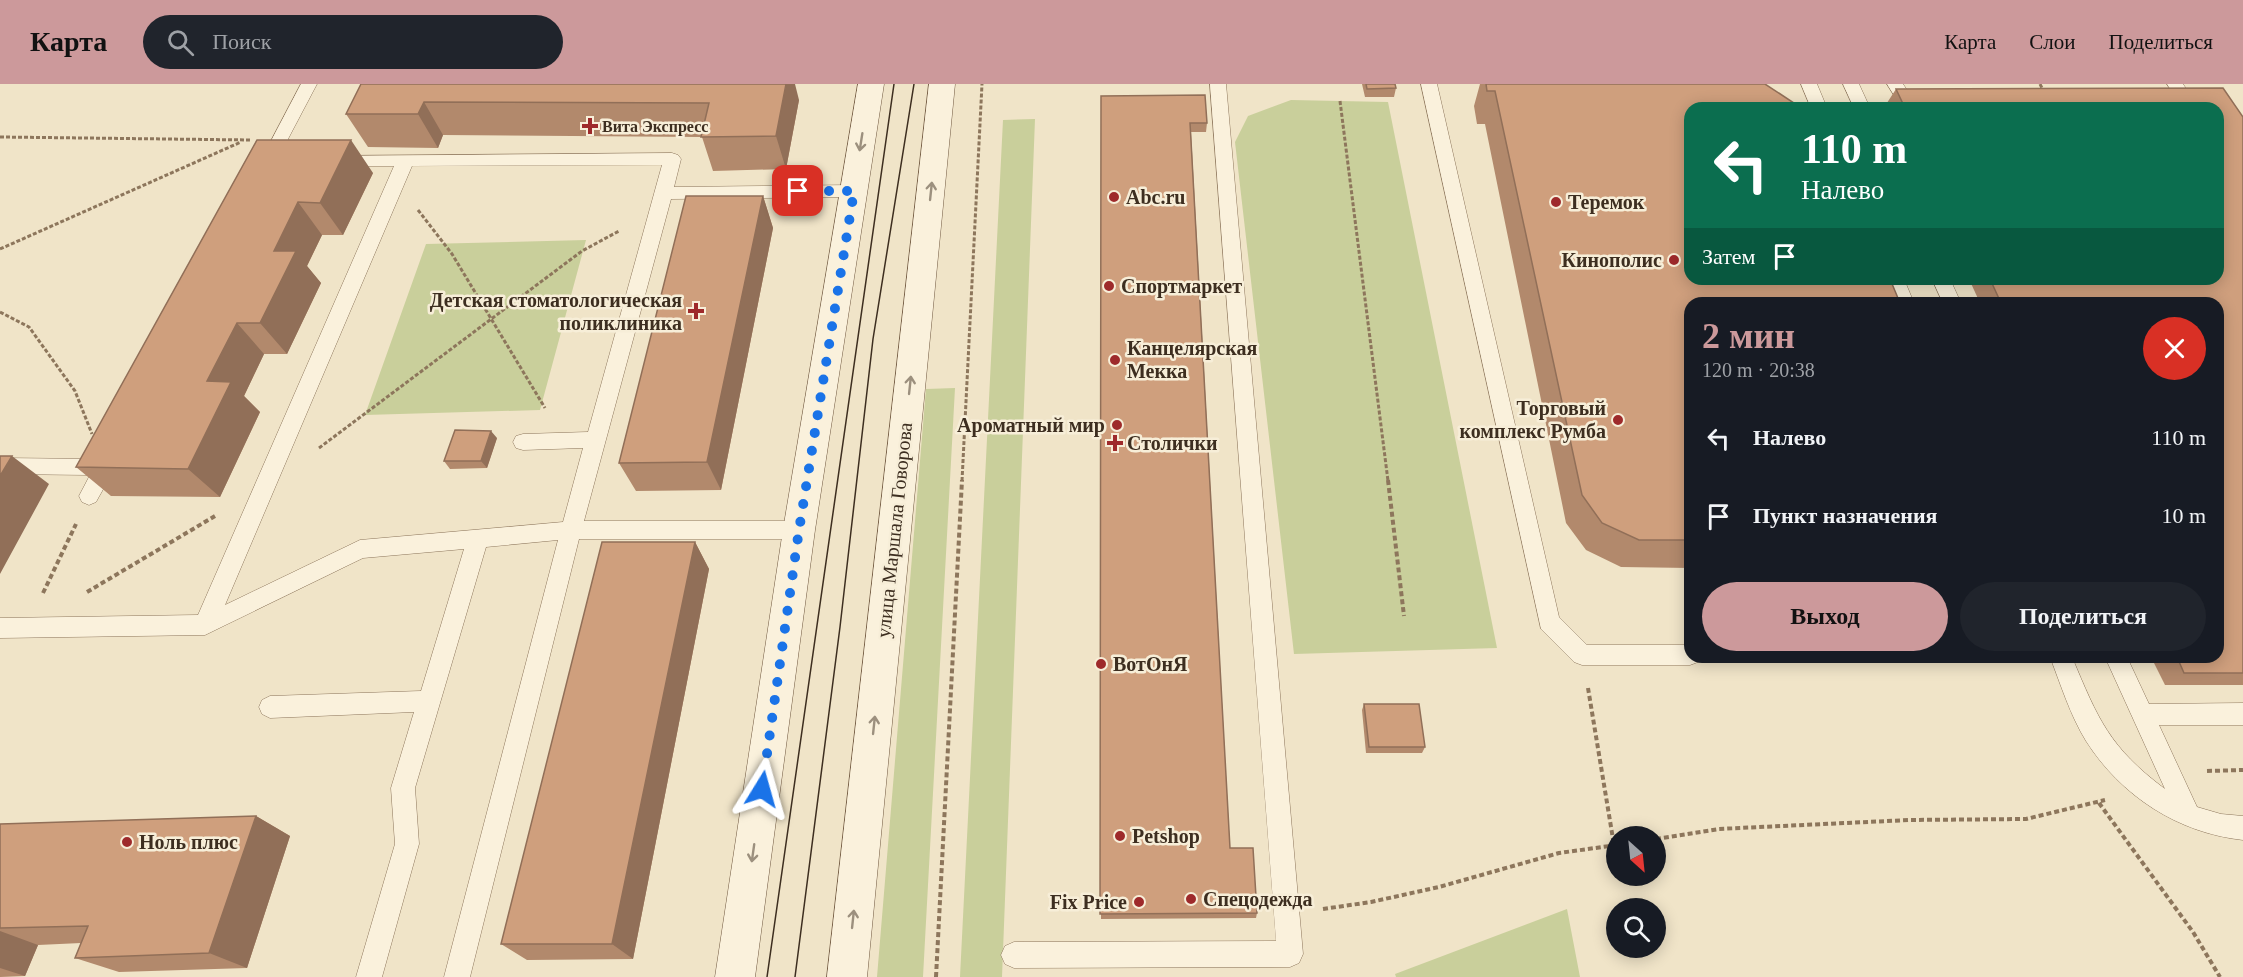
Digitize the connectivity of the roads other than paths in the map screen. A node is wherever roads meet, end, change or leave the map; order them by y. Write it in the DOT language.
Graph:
graph roads {
  1 [pos="309,84"];
  2 [pos="871,84"];
  3 [pos="942,84"];
  4 [pos="1218,84"];
  5 [pos="1429,84"];
  6 [pos="1809,84"];
  7 [pos="1851,84"];
  8 [pos="1895,84"];
  9 [pos="2175,84"];
  10 [pos="1905,99"];
  11 [pos="1816,102"];
  12 [pos="1859,102"];
  13 [pos="2187,102"];
  14 [pos="279,141"];
  15 [pos="405,161"];
  16 [pos="268,162"];
  17 [pos="854,191"];
  18 [pos="664,192"];
  19 [pos="596,441"];
  20 [pos="524,442"];
  21 [pos="117,446"];
  22 [pos="0,466"];
  23 [pos="105,467"];
  24 [pos="89,496"];
  25 [pos="571,530"];
  26 [pos="799,530"];
  27 [pos="477,540"];
  28 [pos="205,625"];
  29 [pos="0,628"];
  30 [pos="1684,655"];
  31 [pos="2064,663"];
  32 [pos="2119,663"];
  33 [pos="429,701"];
  34 [pos="270,707"];
  35 [pos="2243,714"];
  36 [pos="2142,715"];
  37 [pos="2188,814"];
  38 [pos="2243,828"];
  39 [pos="1014,955"];
  40 [pos="369,977"];
  41 [pos="457,977"];
  42 [pos="735,977"];
  43 [pos="847,977"];
  1 -- 14 [label="lane"];
  2 -- 17 [label="main road, one-way"];
  43 -- 3 [label="main road, улица Маршала Говорова, one-way"];
  4 -- 39 [label="lane"];
  5 -- 30 [label="lane"];
  6 -- 11 [label="lane"];
  7 -- 12 [label="lane"];
  8 -- 10 [label="lane"];
  9 -- 13 [label="lane"];
  14 -- 15 [label="lane"];
  14 -- 16 [label="lane"];
  15 -- 18 [label="lane"];
  15 -- 28 [label="lane"];
  17 -- 18 [label="lane"];
  17 -- 26 [label="main road"];
  18 -- 19 [label="lane"];
  19 -- 20 [label="lane"];
  19 -- 25 [label="lane"];
  21 -- 23 [label="lane"];
  22 -- 23 [label="lane"];
  23 -- 24 [label="lane"];
  25 -- 26 [label="lane"];
  25 -- 27 [label="lane"];
  25 -- 41 [label="lane"];
  26 -- 42 [label="main road, one-way"];
  27 -- 28 [label="lane"];
  27 -- 33 [label="lane"];
  28 -- 29 [label="lane"];
  31 -- 37 [label="lane"];
  32 -- 36 [label="lane"];
  33 -- 34 [label="lane"];
  33 -- 40 [label="lane"];
  35 -- 36 [label="lane"];
  36 -- 37 [label="lane"];
  37 -- 38 [label="lane"];
}
